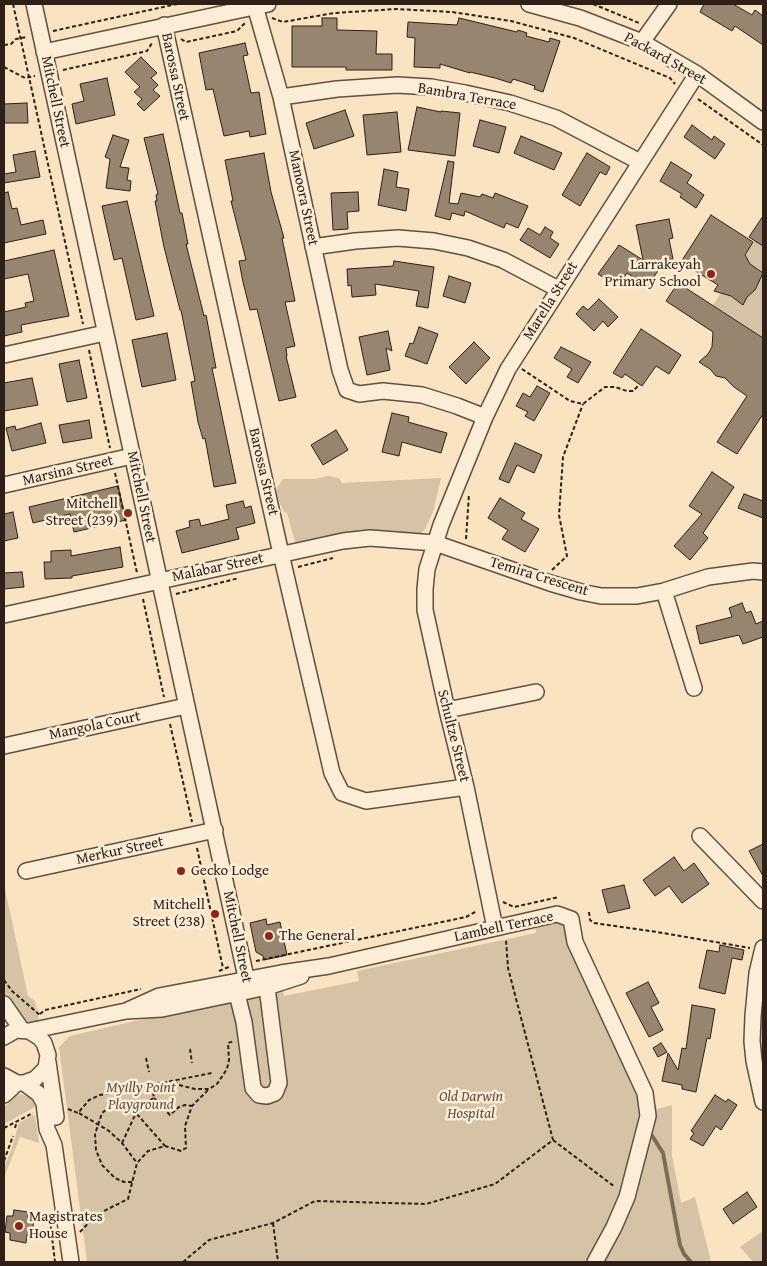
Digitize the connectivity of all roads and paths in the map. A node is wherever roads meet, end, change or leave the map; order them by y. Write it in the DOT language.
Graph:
graph roads {
  1 [pos="13,4"];
  2 [pos="34,4"];
  3 [pos="177,4"];
  4 [pos="529,4"];
  5 [pos="593,4"];
  6 [pos="669,4"];
  7 [pos="265,9"];
  8 [pos="164,25"];
  9 [pos="51,31"];
  10 [pos="26,37"];
  11 [pos="646,37"];
  12 [pos="20,38"];
  13 [pos="4,45"];
  14 [pos="44,52"];
  15 [pos="4,67"];
  16 [pos="697,74"];
  17 [pos="35,76"];
  18 [pos="679,87"];
  19 [pos="281,97"];
  20 [pos="696,98"];
  21 [pos="763,122"];
  22 [pos="763,145"];
  23 [pos="640,162"];
  24 [pos="313,247"];
  25 [pos="558,289"];
  26 [pos="84,331"];
  27 [pos="105,333"];
  28 [pos="89,350"];
  29 [pos="4,355"];
  30 [pos="521,368"];
  31 [pos="639,385"];
  32 [pos="583,404"];
  33 [pos="485,417"];
  34 [pos="110,448"];
  35 [pos="132,456"];
  36 [pos="114,467"];
  37 [pos="4,485"];
  38 [pos="469,491"];
  39 [pos="435,543"];
  40 [pos="461,552"];
  41 [pos="281,554"];
  42 [pos="333,558"];
  43 [pos="295,568"];
  44 [pos="763,572"];
  45 [pos="139,576"];
  46 [pos="246,577"];
  47 [pos="159,581"];
  48 [pos="546,582"];
  49 [pos="664,591"];
  50 [pos="172,592"];
  51 [pos="143,599"];
  52 [pos="4,615"];
  53 [pos="694,688"];
  54 [pos="536,692"];
  55 [pos="164,696"];
  56 [pos="186,706"];
  57 [pos="447,710"];
  58 [pos="168,716"];
  59 [pos="4,746"];
  60 [pos="466,787"];
  61 [pos="192,822"];
  62 [pos="215,830"];
  63 [pos="700,836"];
  64 [pos="196,842"];
  65 [pos="26,871"];
  66 [pos="560,897"];
  67 [pos="763,901"];
  68 [pos="496,905"];
  69 [pos="482,909"];
  70 [pos="589,912"];
  71 [pos="495,928"];
  72 [pos="506,939"];
  73 [pos="758,949"];
  74 [pos="253,962"];
  75 [pos="329,966"];
  76 [pos="228,967"];
  77 [pos="223,968"];
  78 [pos="217,972"];
  79 [pos="4,980"];
  80 [pos="267,987"];
  81 [pos="147,988"];
  82 [pos="244,988"];
  83 [pos="4,1004"];
  84 [pos="70,1023"];
  85 [pos="25,1030"];
  86 [pos="4,1037"];
  87 [pos="239,1041"];
  88 [pos="190,1049"];
  89 [pos="47,1056"];
  90 [pos="146,1058"];
  91 [pos="192,1063"];
  92 [pos="149,1072"];
  93 [pos="212,1073"];
  94 [pos="173,1080"];
  95 [pos="15,1081"];
  96 [pos="152,1085"];
  97 [pos="209,1089"];
  98 [pos="4,1095"];
  99 [pos="154,1098"];
  100 [pos="763,1102"];
  101 [pos="192,1106"];
  102 [pos="68,1109"];
  103 [pos="38,1111"];
  104 [pos="78,1113"];
  105 [pos="136,1113"];
  106 [pos="17,1121"];
  107 [pos="98,1124"];
  108 [pos="4,1128"];
  109 [pos="15,1128"];
  110 [pos="13,1136"];
  111 [pos="553,1140"];
  112 [pos="122,1143"];
  113 [pos="54,1145"];
  114 [pos="165,1146"];
  115 [pos="4,1161"];
  116 [pos="136,1164"];
  117 [pos="132,1182"];
  118 [pos="627,1196"];
  119 [pos="273,1223"];
  120 [pos="78,1232"];
  121 [pos="71,1262"];
  122 [pos="183,1262"];
  123 [pos="278,1262"];
  124 [pos="595,1262"];
  1 -- 12 [label="path"];
  2 -- 14 [label="street, Mitchell Street"];
  3 -- 9 [label="path"];
  4 -- 11 [label="street, Packard Street"];
  5 -- 11 [label="path"];
  6 -- 11 [label="street"];
  7 -- 8 [label="street"];
  7 -- 18 [label="path"];
  7 -- 19 [label="street, Manoora Street"];
  8 -- 14 [label="street"];
  8 -- 41 [label="street, Barossa Street"];
  10 -- 12 [label="path"];
  11 -- 16 [label="street, Packard Street"];
  12 -- 13 [label="path"];
  12 -- 26 [label="path"];
  14 -- 27 [label="street, Mitchell Street"];
  15 -- 17 [label="path"];
  16 -- 21 [label="street, Packard Street"];
  16 -- 23 [label="street, Marella Street"];
  19 -- 23 [label="street, Bambra Terrace"];
  19 -- 24 [label="street, Manoora Street"];
  20 -- 22 [label="path"];
  23 -- 25 [label="street, Marella Street"];
  24 -- 25 [label="street"];
  24 -- 33 [label="street, Manoora Street"];
  25 -- 33 [label="street, Marella Street"];
  27 -- 29 [label="street"];
  27 -- 35 [label="street, Mitchell Street"];
  28 -- 34 [label="path"];
  30 -- 32 [label="path"];
  31 -- 32 [label="path"];
  32 -- 48 [label="path"];
  33 -- 39 [label="street, Marella Street"];
  35 -- 37 [label="street, Marsina Street"];
  35 -- 47 [label="street, Mitchell Street"];
  36 -- 45 [label="path"];
  38 -- 40 [label="path"];
  39 -- 40 [label="street, Temira Crescent"];
  39 -- 41 [label="street, Malabar Street"];
  39 -- 57 [label="street, Schultze Street"];
  40 -- 48 [label="street, Temira Crescent"];
  41 -- 47 [label="street, Malabar Street"];
  41 -- 60 [label="street, Barossa Street"];
  42 -- 43 [label="path"];
  44 -- 49 [label="street, Temira Crescent"];
  46 -- 50 [label="path"];
  47 -- 52 [label="street, Malabar Street"];
  47 -- 56 [label="street, Mitchell Street"];
  48 -- 49 [label="street, Temira Crescent"];
  49 -- 53 [label="street"];
  51 -- 55 [label="path"];
  54 -- 57 [label="street"];
  56 -- 59 [label="street, Mangola Court"];
  56 -- 62 [label="street, Mitchell Street"];
  57 -- 60 [label="street, Schultze Street"];
  58 -- 61 [label="path"];
  60 -- 71 [label="street, Schultze Street"];
  62 -- 65 [label="street, Merkur Street"];
  62 -- 82 [label="street, Mitchell Street"];
  63 -- 67 [label="street"];
  64 -- 77 [label="path"];
  66 -- 68 [label="path"];
  69 -- 74 [label="path"];
  70 -- 73 [label="path"];
  71 -- 75 [label="street, Lambell Terrace"];
  71 -- 118 [label="street, Lambell Terrace"];
  72 -- 111 [label="path"];
  73 -- 100 [label="street"];
  75 -- 80 [label="street, Lambell Terrace"];
  75 -- 82 [label="street, Lambell Terrace"];
  76 -- 77 [label="path"];
  77 -- 78 [label="path"];
  79 -- 81 [label="path"];
  80 -- 82 [label="street, Lambell Terrace"];
  80 -- 82 [label="street, Mitchell Street"];
  82 -- 84 [label="street, Lambell Terrace"];
  83 -- 85 [label="street"];
  84 -- 85 [label="street, Lambell Terrace"];
  84 -- 89 [label="street, Lambell Terrace"];
  85 -- 86 [label="street, Lambell Terrace"];
  85 -- 89 [label="street"];
  87 -- 97 [label="path"];
  88 -- 91 [label="path"];
  89 -- 95 [label="street, Lambell Terrace"];
  89 -- 113 [label="street"];
  90 -- 92 [label="path"];
  93 -- 94 [label="path"];
  94 -- 96 [label="path"];
  94 -- 97 [label="path"];
  95 -- 98 [label="street, Lambell Terrace"];
  95 -- 113 [label="street"];
  96 -- 99 [label="path"];
  96 -- 104 [label="path"];
  97 -- 101 [label="path"];
  99 -- 101 [label="path"];
  99 -- 105 [label="path"];
  101 -- 114 [label="path"];
  102 -- 104 [label="path"];
  103 -- 106 [label="path"];
  104 -- 107 [label="path"];
  105 -- 107 [label="path"];
  105 -- 112 [label="path"];
  105 -- 114 [label="path"];
  106 -- 108 [label="path"];
  106 -- 109 [label="path"];
  107 -- 112 [label="path"];
  107 -- 117 [label="path"];
  110 -- 115 [label="path"];
  111 -- 118 [label="path"];
  111 -- 119 [label="path"];
  112 -- 116 [label="path"];
  113 -- 121 [label="street"];
  114 -- 116 [label="path"];
  116 -- 117 [label="path"];
  117 -- 120 [label="path"];
  118 -- 124 [label="street"];
  119 -- 122 [label="path"];
  119 -- 123 [label="path"];
}
